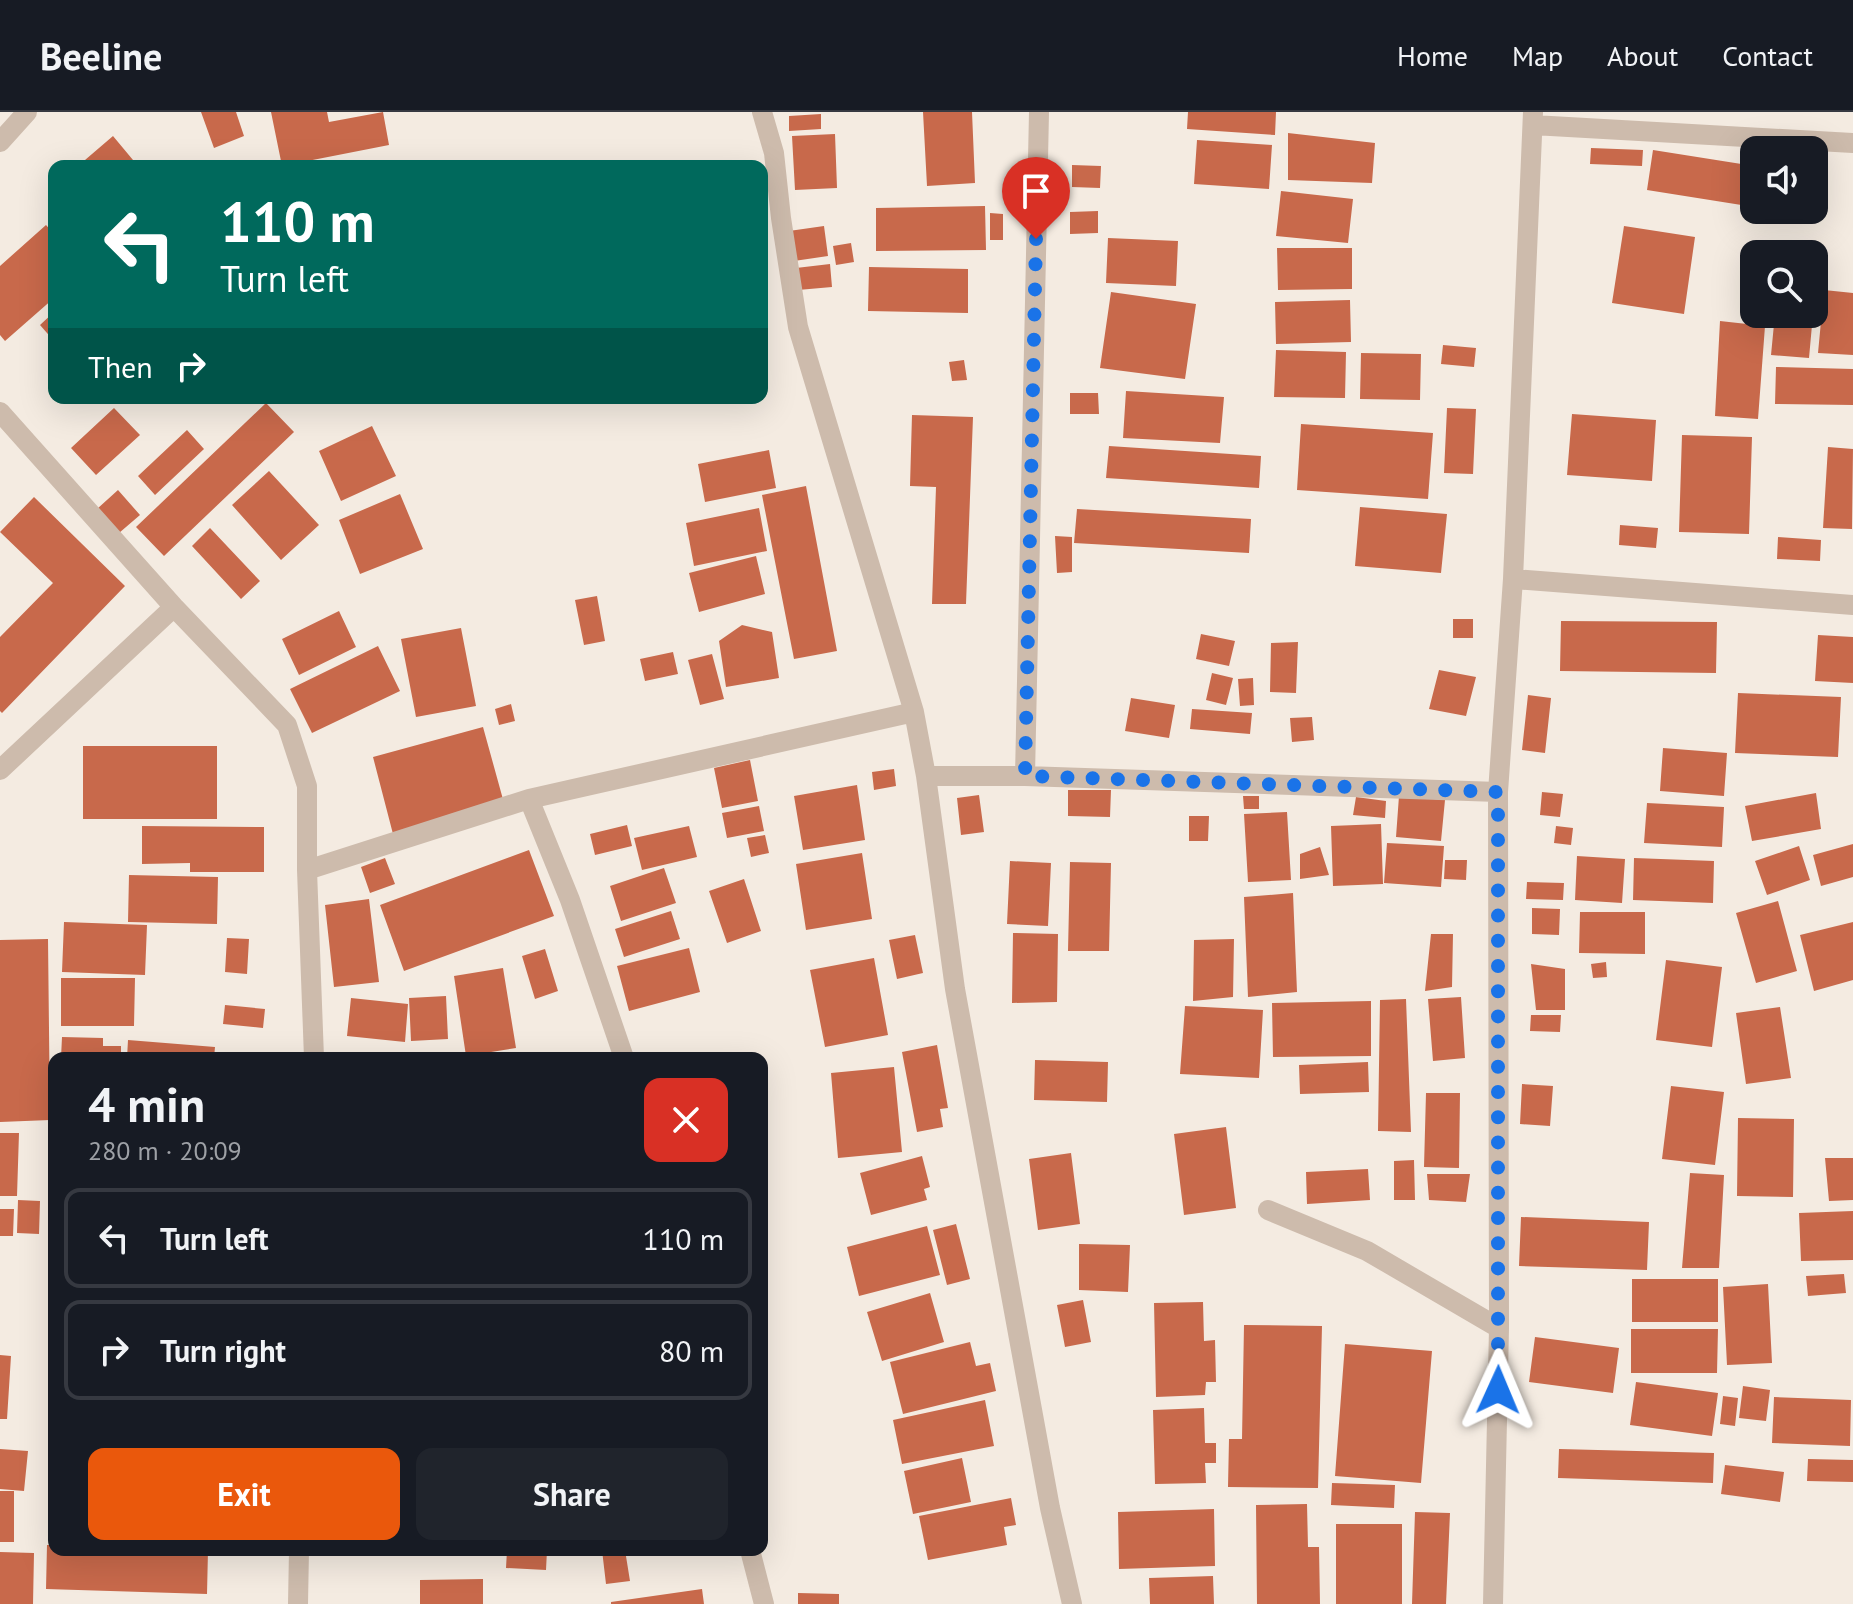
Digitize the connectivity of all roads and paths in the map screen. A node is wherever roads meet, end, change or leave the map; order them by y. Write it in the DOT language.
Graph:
graph roads {
  1 [pos="27,112"];
  2 [pos="762,112"];
  3 [pos="1039,112"];
  4 [pos="1533,118"];
  5 [pos="0,142"];
  6 [pos="1853,143"];
  7 [pos="0,412"];
  8 [pos="1513,579"];
  9 [pos="1853,605"];
  10 [pos="174,607"];
  11 [pos="914,712"];
  12 [pos="0,770"];
  13 [pos="926,776"];
  14 [pos="1025,776"];
  15 [pos="1498,792"];
  16 [pos="529,799"];
  17 [pos="307,870"];
  18 [pos="314,1052"];
  19 [pos="622,1052"];
  20 [pos="1268,1210"];
  21 [pos="1499,1328"];
  22 [pos="299,1556"];
  23 [pos="752,1556"];
  24 [pos="298,1604"];
  25 [pos="764,1604"];
  26 [pos="1072,1604"];
  27 [pos="1493,1604"];
  1 -- 5 [label="street"];
  2 -- 11 [label="street"];
  3 -- 14 [label="street"];
  4 -- 6 [label="street"];
  4 -- 8 [label="street"];
  7 -- 10 [label="street"];
  8 -- 9 [label="street"];
  8 -- 15 [label="street"];
  10 -- 12 [label="street"];
  10 -- 17 [label="street"];
  11 -- 13 [label="street"];
  11 -- 16 [label="street"];
  13 -- 14 [label="street"];
  13 -- 26 [label="street"];
  14 -- 15 [label="street"];
  15 -- 21 [label="street"];
  16 -- 17 [label="street"];
  16 -- 19 [label="street"];
  17 -- 18 [label="street"];
  20 -- 21 [label="street"];
  21 -- 27 [label="street"];
  22 -- 24 [label="street"];
  23 -- 25 [label="street"];
}
